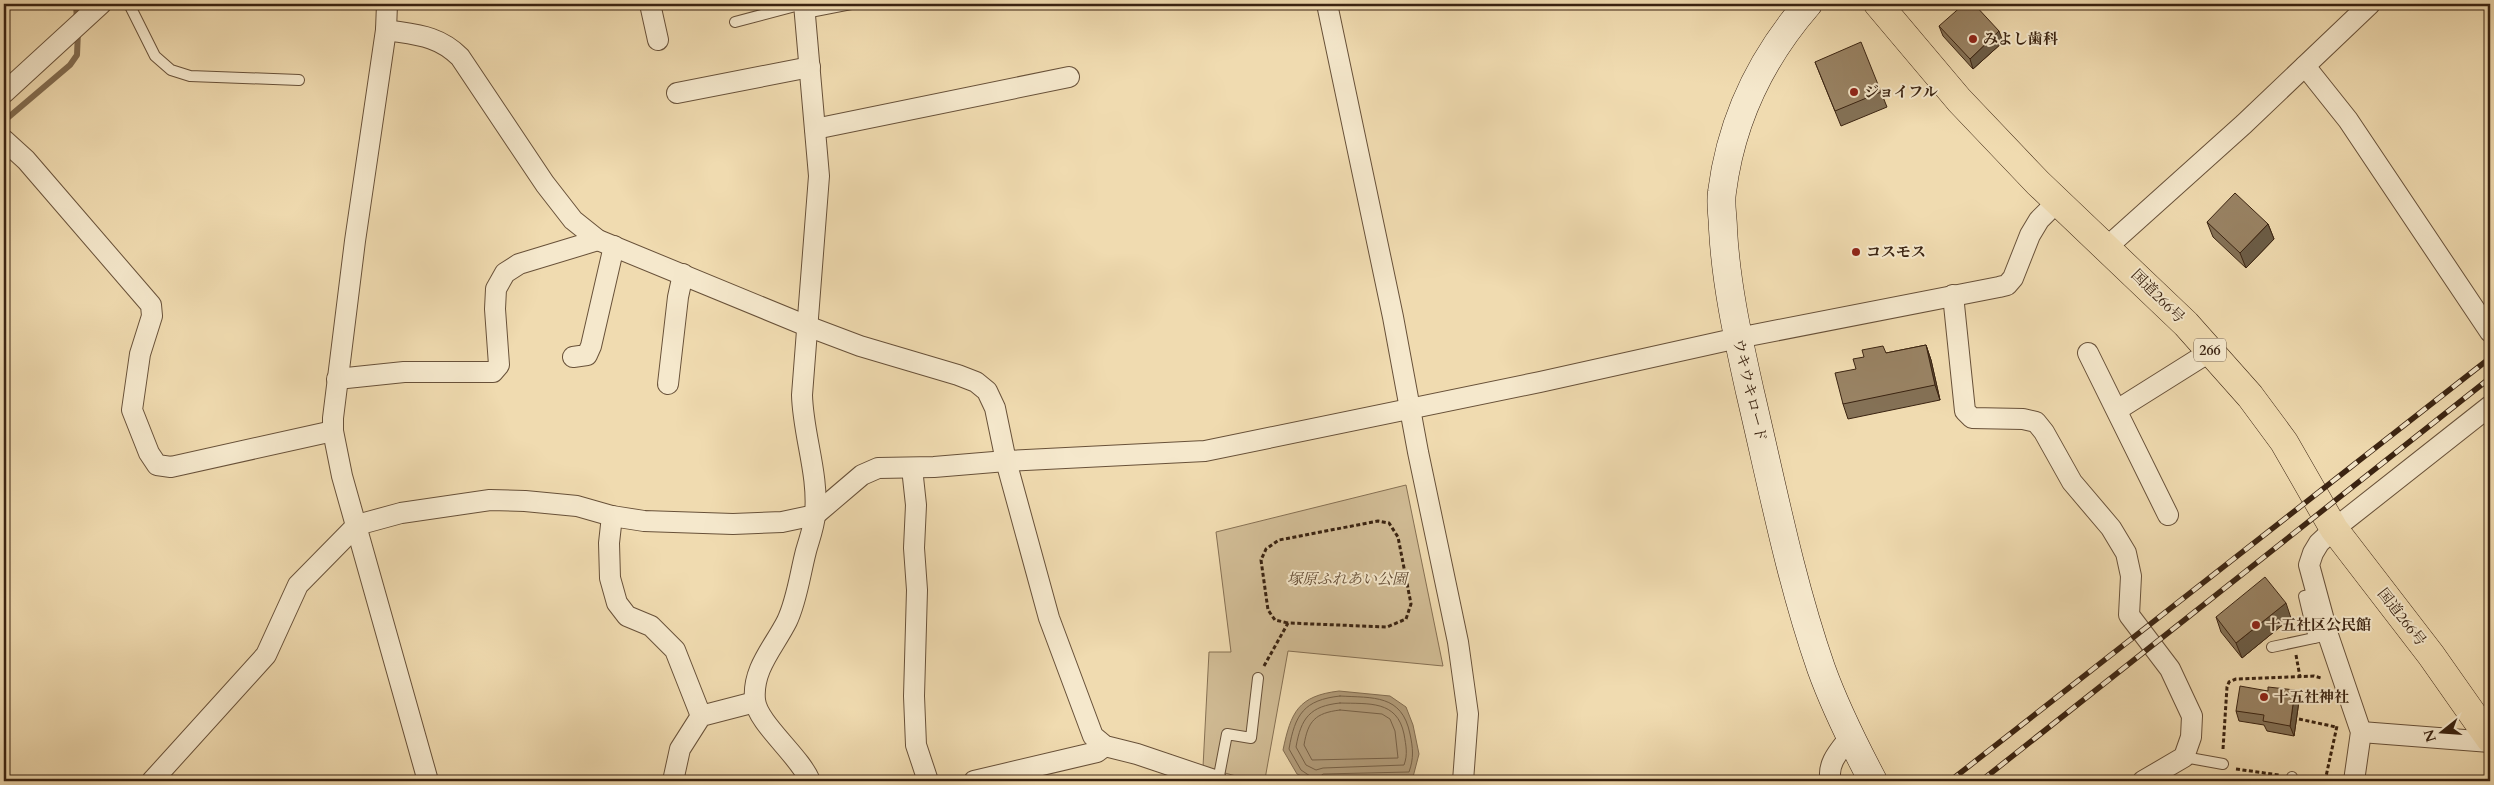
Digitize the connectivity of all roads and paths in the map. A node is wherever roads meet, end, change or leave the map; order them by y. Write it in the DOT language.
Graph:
graph roads {
  1 [pos="129,4"];
  2 [pos="387,4"];
  3 [pos="650,4"];
  4 [pos="851,4"];
  5 [pos="1327,4"];
  6 [pos="1808,4"];
  7 [pos="1878,4"];
  8 [pos="2370,4"];
  9 [pos="804,7"];
  10 [pos="97,8"];
  11 [pos="735,22"];
  12 [pos="386,30"];
  13 [pos="658,40"];
  14 [pos="810,66"];
  15 [pos="2305,66"];
  16 [pos="1069,77"];
  17 [pos="299,80"];
  18 [pos="4,93"];
  19 [pos="677,93"];
  20 [pos="815,129"];
  21 [pos="4,140"];
  22 [pos="2058,201"];
  23 [pos="606,243"];
  24 [pos="2107,247"];
  25 [pos="683,274"];
  26 [pos="1953,295"];
  27 [pos="807,326"];
  28 [pos="2490,332"];
  29 [pos="1738,338"];
  30 [pos="2211,351"];
  31 [pos="2088,353"];
  32 [pos="573,357"];
  33 [pos="337,379"];
  34 [pos="668,384"];
  35 [pos="2490,406"];
  36 [pos="1410,409"];
  37 [pos="2117,410"];
  38 [pos="333,431"];
  39 [pos="1006,461"];
  40 [pos="912,468"];
  41 [pos="815,515"];
  42 [pos="2168,515"];
  43 [pos="612,516"];
  44 [pos="357,525"];
  45 [pos="2334,529"];
  46 [pos="1288,623"];
  47 [pos="2321,636"];
  48 [pos="2293,642"];
  49 [pos="2272,647"];
  50 [pos="2300,677"];
  51 [pos="1258,678"];
  52 [pos="2324,680"];
  53 [pos="755,702"];
  54 [pos="701,716"];
  55 [pos="2334,717"];
  56 [pos="2299,719"];
  57 [pos="2337,727"];
  58 [pos="2361,732"];
  59 [pos="1850,737"];
  60 [pos="2490,740"];
  61 [pos="1105,746"];
  62 [pos="2184,757"];
  63 [pos="2224,764"];
  64 [pos="2292,779"];
  65 [pos="152,781"];
  66 [pos="428,781"];
  67 [pos="673,781"];
  68 [pos="810,781"];
  69 [pos="928,781"];
  70 [pos="974,781"];
  71 [pos="1218,781"];
  72 [pos="1463,781"];
  73 [pos="1831,781"];
  74 [pos="1872,781"];
  75 [pos="2143,781"];
  76 [pos="2319,781"];
  77 [pos="2325,781"];
  78 [pos="2354,781"];
  1 -- 17 [label="lane"];
  2 -- 12 [label="street"];
  3 -- 13 [label="street"];
  4 -- 9 [label="lane"];
  5 -- 36 [label="street"];
  6 -- 29 [label="street, ウキウキロード"];
  7 -- 22 [label="highway, 国道266号 / 266"];
  8 -- 15 [label="street"];
  9 -- 11 [label="lane"];
  9 -- 14 [label="street"];
  10 -- 18 [label="street"];
  12 -- 23 [label="street"];
  12 -- 33 [label="street"];
  14 -- 19 [label="street"];
  14 -- 20 [label="street"];
  15 -- 24 [label="street"];
  15 -- 28 [label="street"];
  16 -- 20 [label="street"];
  20 -- 27 [label="street"];
  21 -- 38 [label="street"];
  22 -- 24 [label="highway, 国道266号 / 266"];
  22 -- 26 [label="street"];
  23 -- 25 [label="street"];
  23 -- 32 [label="street"];
  23 -- 33 [label="street"];
  24 -- 30 [label="highway, 国道266号 / 266"];
  25 -- 27 [label="street"];
  25 -- 34 [label="street"];
  26 -- 29 [label="street"];
  26 -- 62 [label="street"];
  27 -- 39 [label="street"];
  27 -- 41 [label="street"];
  29 -- 36 [label="street"];
  29 -- 59 [label="street, ウキウキロード"];
  30 -- 37 [label="street"];
  30 -- 45 [label="highway, 国道266号 / 266"];
  31 -- 37 [label="street"];
  33 -- 38 [label="street"];
  35 -- 45 [label="street"];
  36 -- 39 [label="street"];
  36 -- 72 [label="street"];
  37 -- 42 [label="street"];
  38 -- 44 [label="street"];
  39 -- 40 [label="street"];
  39 -- 61 [label="street"];
  40 -- 41 [label="street"];
  40 -- 69 [label="street"];
  41 -- 43 [label="street"];
  41 -- 53 [label="street"];
  43 -- 44 [label="street"];
  43 -- 54 [label="street"];
  44 -- 65 [label="street"];
  44 -- 66 [label="street"];
  45 -- 47 [label="street"];
  45 -- 60 [label="highway, 国道266号 / 266"];
  46 -- 46 [label="path"];
  46 -- 51 [label="path"];
  47 -- 48 [label="lane"];
  47 -- 58 [label="street"];
  48 -- 49 [label="lane"];
  48 -- 50 [label="path"];
  50 -- 52 [label="path"];
  50 -- 63 [label="path"];
  51 -- 71 [label="lane"];
  53 -- 54 [label="street"];
  53 -- 68 [label="street"];
  54 -- 67 [label="street"];
  55 -- 57 [label="path"];
  56 -- 57 [label="path"];
  57 -- 58 [label="path"];
  57 -- 77 [label="path"];
  58 -- 60 [label="street"];
  58 -- 78 [label="street"];
  59 -- 73 [label="street"];
  59 -- 74 [label="street, ウキウキロード"];
  61 -- 70 [label="street"];
  61 -- 71 [label="street"];
  62 -- 63 [label="lane"];
  62 -- 75 [label="street"];
  63 -- 64 [label="path"];
  64 -- 76 [label="path"];
}
